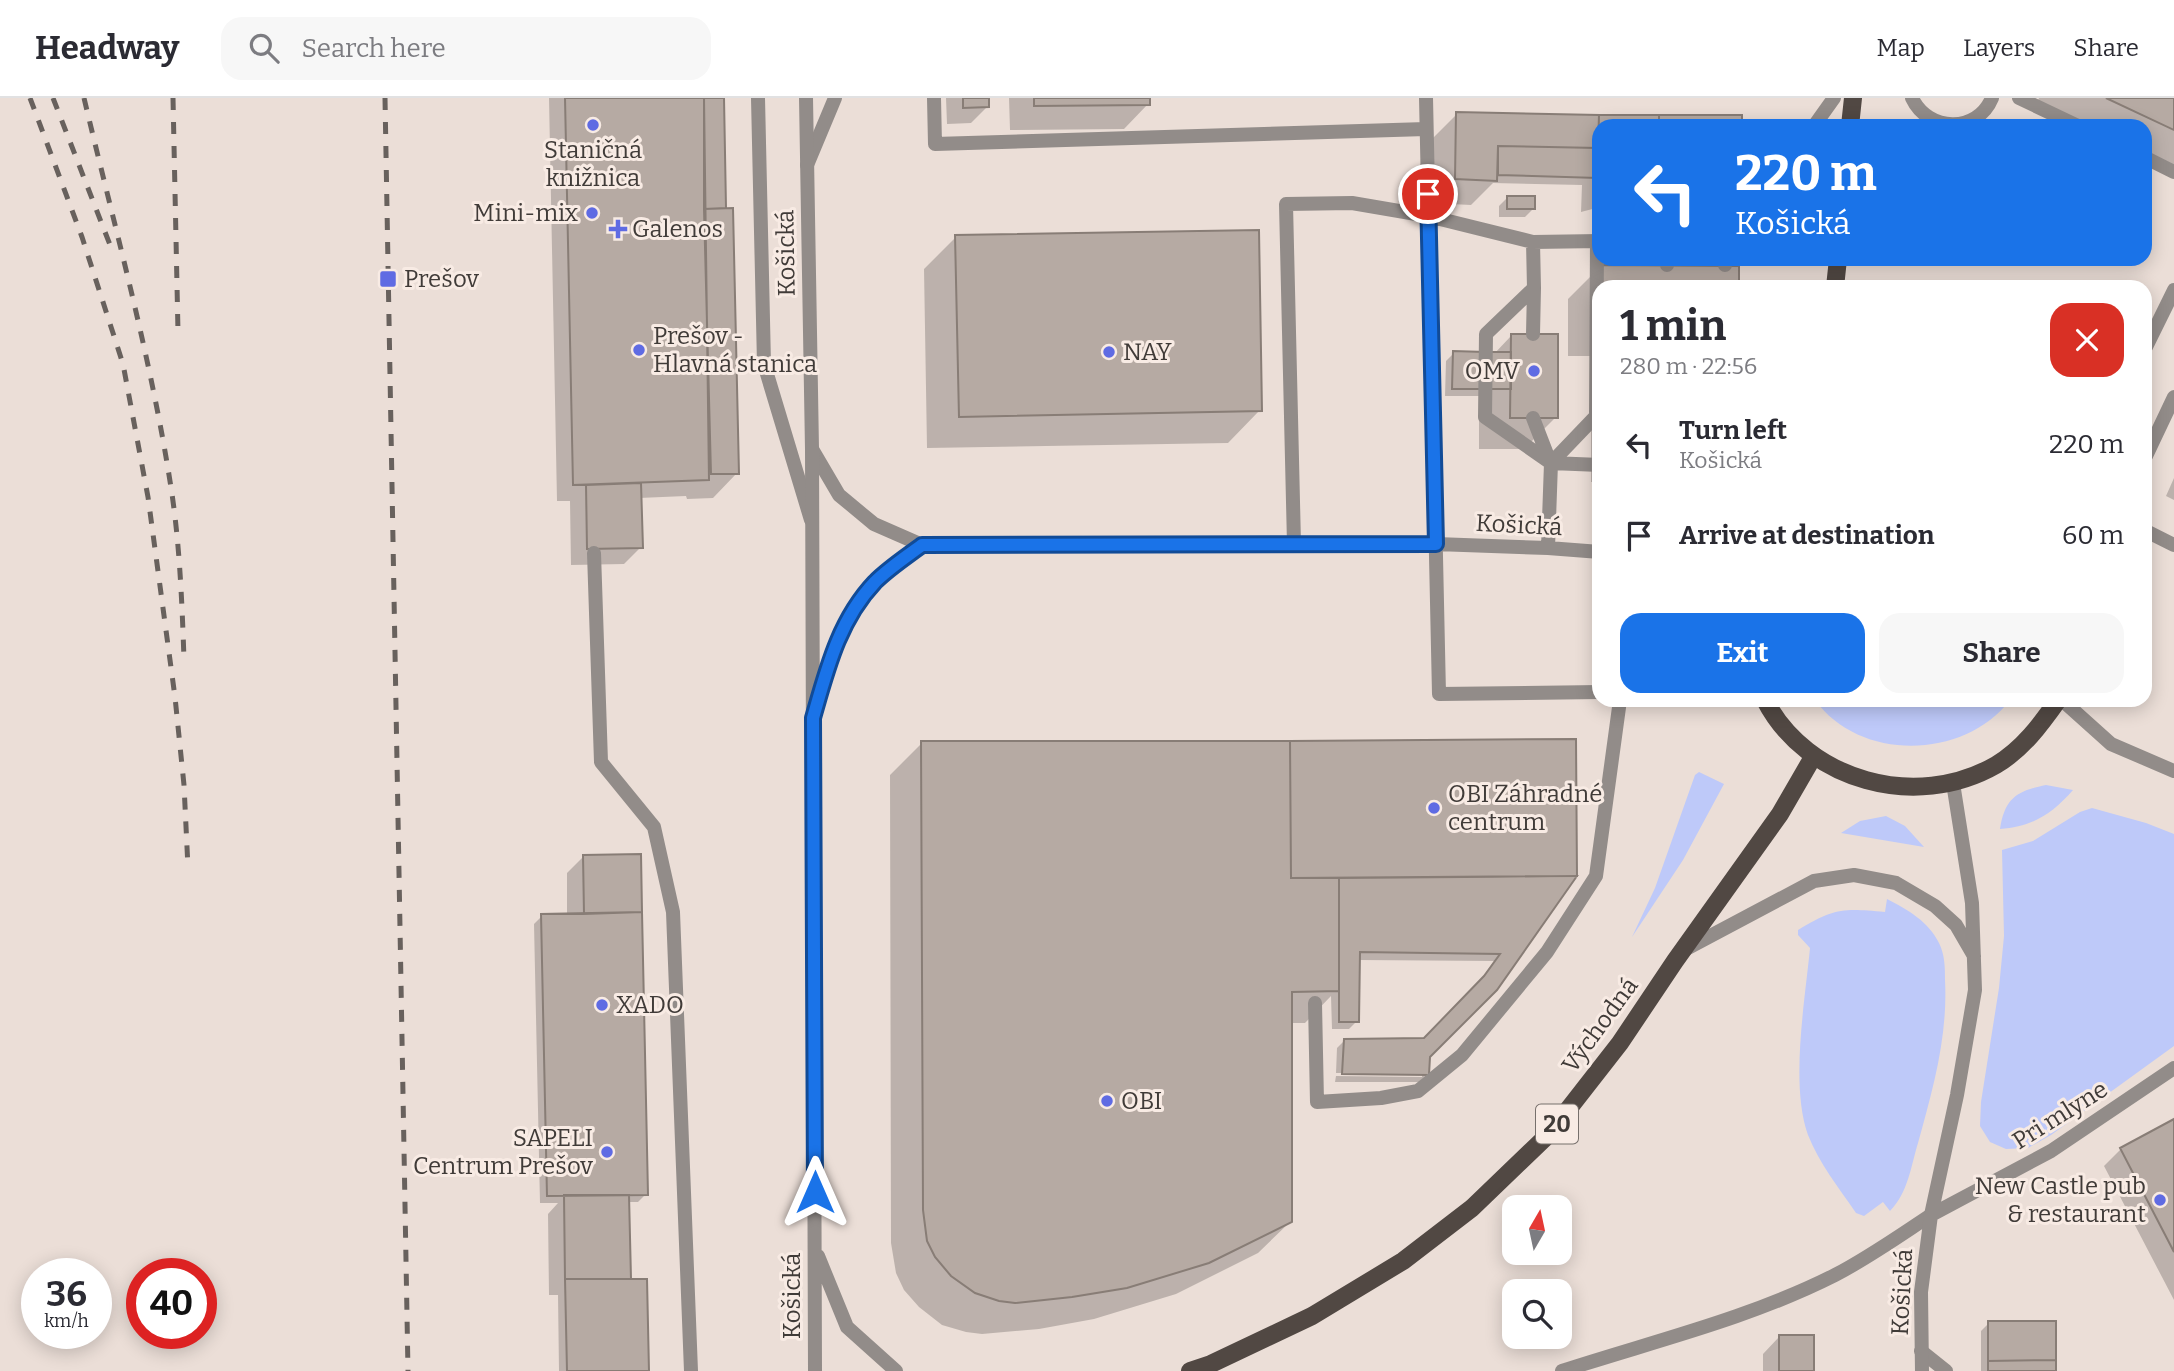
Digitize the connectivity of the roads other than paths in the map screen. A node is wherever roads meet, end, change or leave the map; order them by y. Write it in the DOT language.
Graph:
graph roads {
  1 [pos="758,98"];
  2 [pos="806,98"];
  3 [pos="835,98"];
  4 [pos="934,98"];
  5 [pos="1426,98"];
  6 [pos="1834,98"];
  7 [pos="1853,98"];
  8 [pos="1912,98"];
  9 [pos="1992,98"];
  10 [pos="2019,98"];
  11 [pos="1819,119"];
  12 [pos="1851,119"];
  13 [pos="1931,119"];
  14 [pos="1974,119"];
  15 [pos="2063,119"];
  16 [pos="1426,129"];
  17 [pos="2152,161"];
  18 [pos="807,166"];
  19 [pos="2174,172"];
  20 [pos="1428,216"];
  21 [pos="1592,241"];
  22 [pos="1534,242"];
  23 [pos="1534,288"];
  24 [pos="2174,290"];
  25 [pos="2170,308"];
  26 [pos="1533,334"];
  27 [pos="2152,337"];
  28 [pos="2174,397"];
  29 [pos="1533,418"];
  30 [pos="1592,420"];
  31 [pos="2152,443"];
  32 [pos="812,449"];
  33 [pos="1551,463"];
  34 [pos="1592,465"];
  35 [pos="812,525"];
  36 [pos="2152,534"];
  37 [pos="1294,544"];
  38 [pos="1436,544"];
  39 [pos="922,545"];
  40 [pos="2174,545"];
  41 [pos="1548,548"];
  42 [pos="1592,551"];
  43 [pos="594,553"];
  44 [pos="1592,692"];
  45 [pos="1618,707"];
  46 [pos="1769,707"];
  47 [pos="2055,707"];
  48 [pos="2068,707"];
  49 [pos="813,718"];
  50 [pos="1814,757"];
  51 [pos="2174,771"];
  52 [pos="1953,783"];
  53 [pos="1682,951"];
  54 [pos="1975,958"];
  55 [pos="1315,1003"];
  56 [pos="2174,1068"];
  57 [pos="1931,1215"];
  58 [pos="815,1248"];
  59 [pos="1921,1351"];
  60 [pos="691,1371"];
  61 [pos="815,1371"];
  62 [pos="896,1371"];
  63 [pos="1190,1371"];
  64 [pos="1562,1371"];
  65 [pos="1922,1371"];
  66 [pos="1946,1371"];
  1 -- 35 [label="street"];
  2 -- 18 [label="street, Košická"];
  3 -- 18 [label="street"];
  4 -- 16 [label="street"];
  5 -- 16 [label="street"];
  6 -- 11 [label="street"];
  7 -- 12 [label="main road"];
  8 -- 13 [label="street"];
  9 -- 14 [label="street"];
  10 -- 15 [label="street"];
  16 -- 20 [label="street"];
  17 -- 19 [label="street"];
  18 -- 32 [label="street, Košická"];
  20 -- 22 [label="street"];
  20 -- 37 [label="street"];
  20 -- 38 [label="street"];
  21 -- 22 [label="street"];
  22 -- 23 [label="street"];
  23 -- 26 [label="street"];
  23 -- 33 [label="street"];
  24 -- 25 [label="street"];
  25 -- 27 [label="street"];
  28 -- 31 [label="street"];
  29 -- 33 [label="street"];
  30 -- 33 [label="street"];
  32 -- 35 [label="street, Košická"];
  32 -- 39 [label="street, Košická"];
  33 -- 34 [label="street"];
  33 -- 41 [label="street"];
  35 -- 49 [label="street, Košická"];
  36 -- 40 [label="street"];
  37 -- 38 [label="street, Košická"];
  37 -- 39 [label="street, Košická"];
  38 -- 41 [label="street, Košická"];
  38 -- 44 [label="street"];
  39 -- 49 [label="street, Košická"];
  41 -- 42 [label="street, Košická"];
  43 -- 60 [label="street"];
  45 -- 55 [label="street"];
  46 -- 50 [label="main road"];
  47 -- 52 [label="main road"];
  48 -- 51 [label="street"];
  49 -- 58 [label="street, Košická"];
  50 -- 52 [label="main road"];
  50 -- 53 [label="main road, Východná / 20"];
  52 -- 54 [label="street, Košická"];
  53 -- 54 [label="street"];
  53 -- 63 [label="main road, Východná / 20"];
  54 -- 57 [label="street, Košická"];
  56 -- 57 [label="street, Pri mlyne"];
  57 -- 59 [label="street, Košická"];
  57 -- 64 [label="street, Pri mlyne"];
  58 -- 61 [label="street, Košická"];
  58 -- 62 [label="street"];
  59 -- 65 [label="street, Košická"];
  59 -- 66 [label="street"];
}
